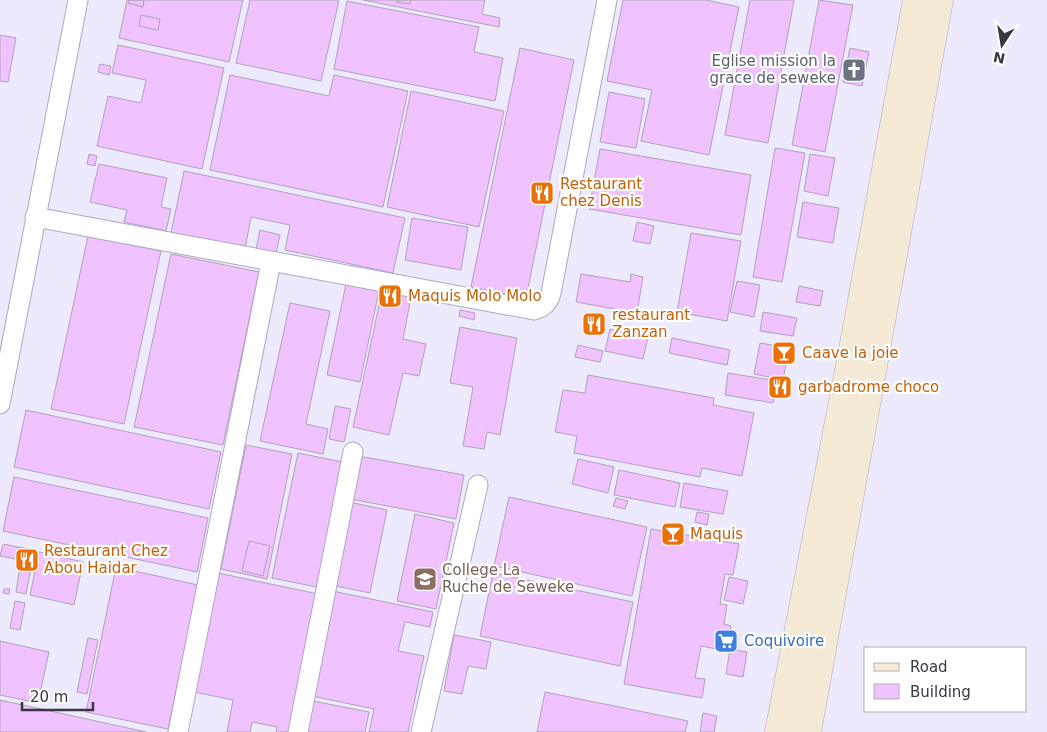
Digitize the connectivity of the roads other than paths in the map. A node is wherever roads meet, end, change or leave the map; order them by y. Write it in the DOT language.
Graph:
graph roads {
  1 [pos="78,0"];
  2 [pos="607,0"];
  3 [pos="917,0"];
  4 [pos="939,0"];
  5 [pos="35,217"];
  6 [pos="271,262"];
  7 [pos="0,404"];
  8 [pos="353,452"];
  9 [pos="478,485"];
  10 [pos="178,732"];
  11 [pos="298,732"];
  12 [pos="421,732"];
  13 [pos="779,732"];
  14 [pos="806,732"];
  1 -- 5 [label="street"];
  2 -- 6 [label="street"];
  3 -- 13 [label="main road"];
  4 -- 14 [label="main road"];
  5 -- 6 [label="street"];
  5 -- 7 [label="street"];
  6 -- 10 [label="street"];
  8 -- 11 [label="street"];
  9 -- 12 [label="street"];
}
